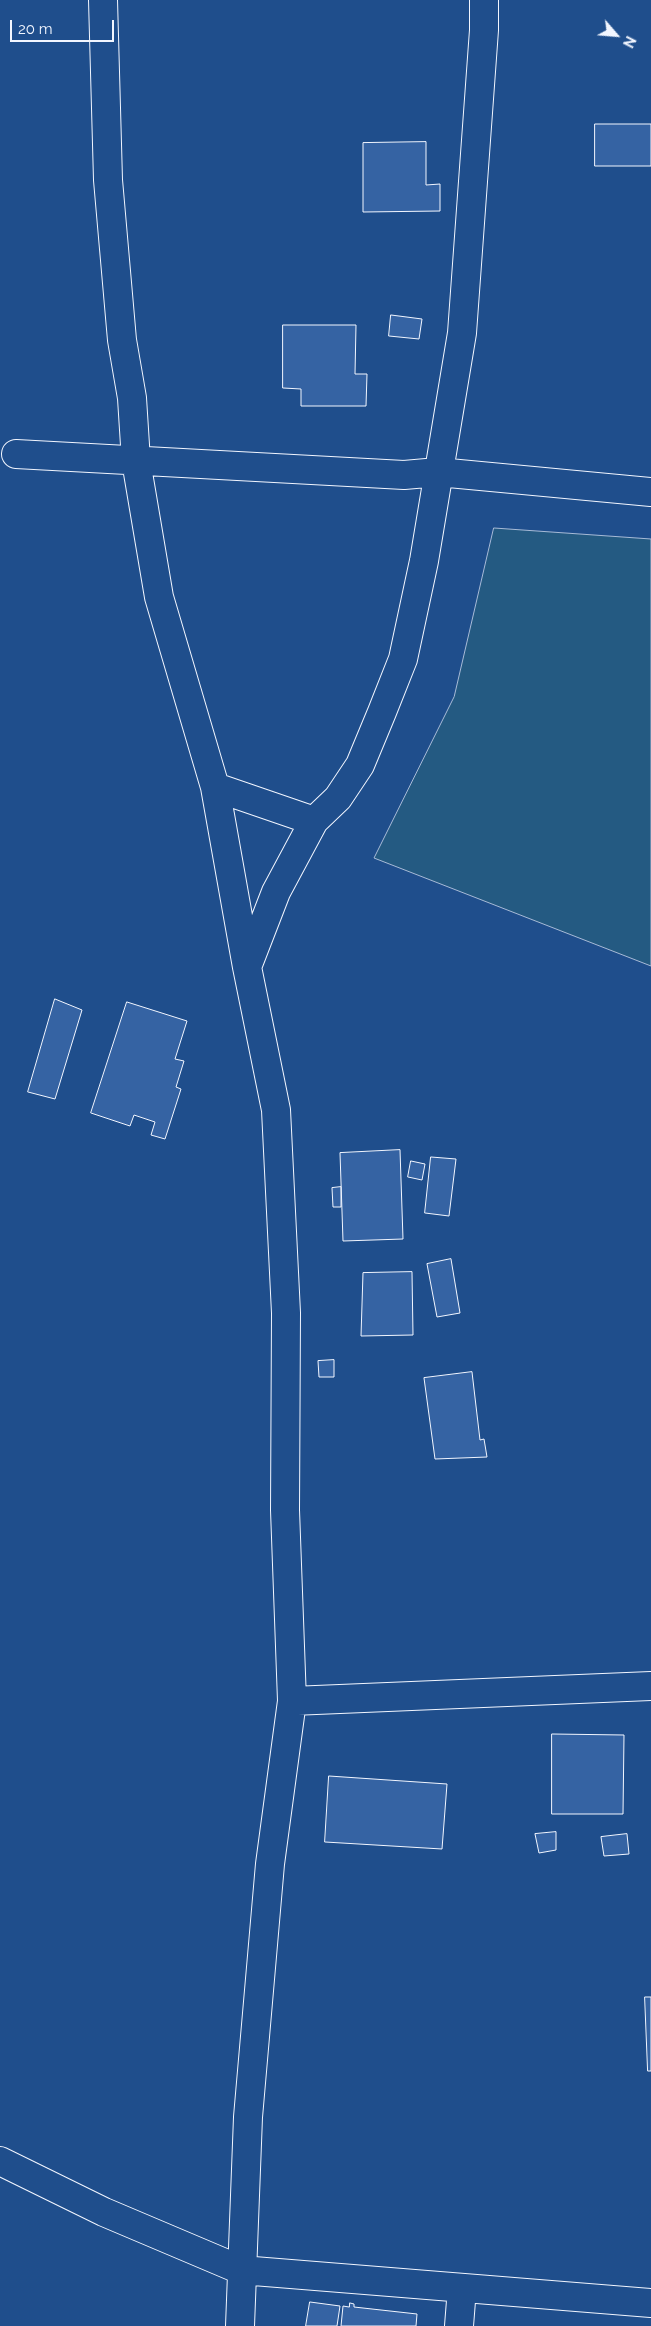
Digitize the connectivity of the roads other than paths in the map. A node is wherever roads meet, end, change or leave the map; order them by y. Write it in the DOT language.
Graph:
graph roads {
  1 [pos="102,0"];
  2 [pos="484,0"];
  3 [pos="16,454"];
  4 [pos="136,460"];
  5 [pos="438,472"];
  6 [pos="651,492"];
  7 [pos="215,787"];
  8 [pos="314,821"];
  9 [pos="247,967"];
  10 [pos="651,1686"];
  11 [pos="292,1701"];
  12 [pos="0,2161"];
  13 [pos="241,2270"];
  14 [pos="462,2288"];
  15 [pos="651,2303"];
  16 [pos="240,2326"];
  17 [pos="459,2326"];
  1 -- 4 [label="street"];
  2 -- 5 [label="street"];
  3 -- 4 [label="street"];
  4 -- 5 [label="street"];
  4 -- 7 [label="street"];
  5 -- 6 [label="street"];
  5 -- 8 [label="street"];
  7 -- 8 [label="street"];
  7 -- 9 [label="street"];
  8 -- 9 [label="street"];
  9 -- 11 [label="street"];
  10 -- 11 [label="street"];
  11 -- 13 [label="street"];
  12 -- 13 [label="street"];
  13 -- 14 [label="street"];
  13 -- 16 [label="street"];
  14 -- 15 [label="street"];
  14 -- 17 [label="street"];
}
